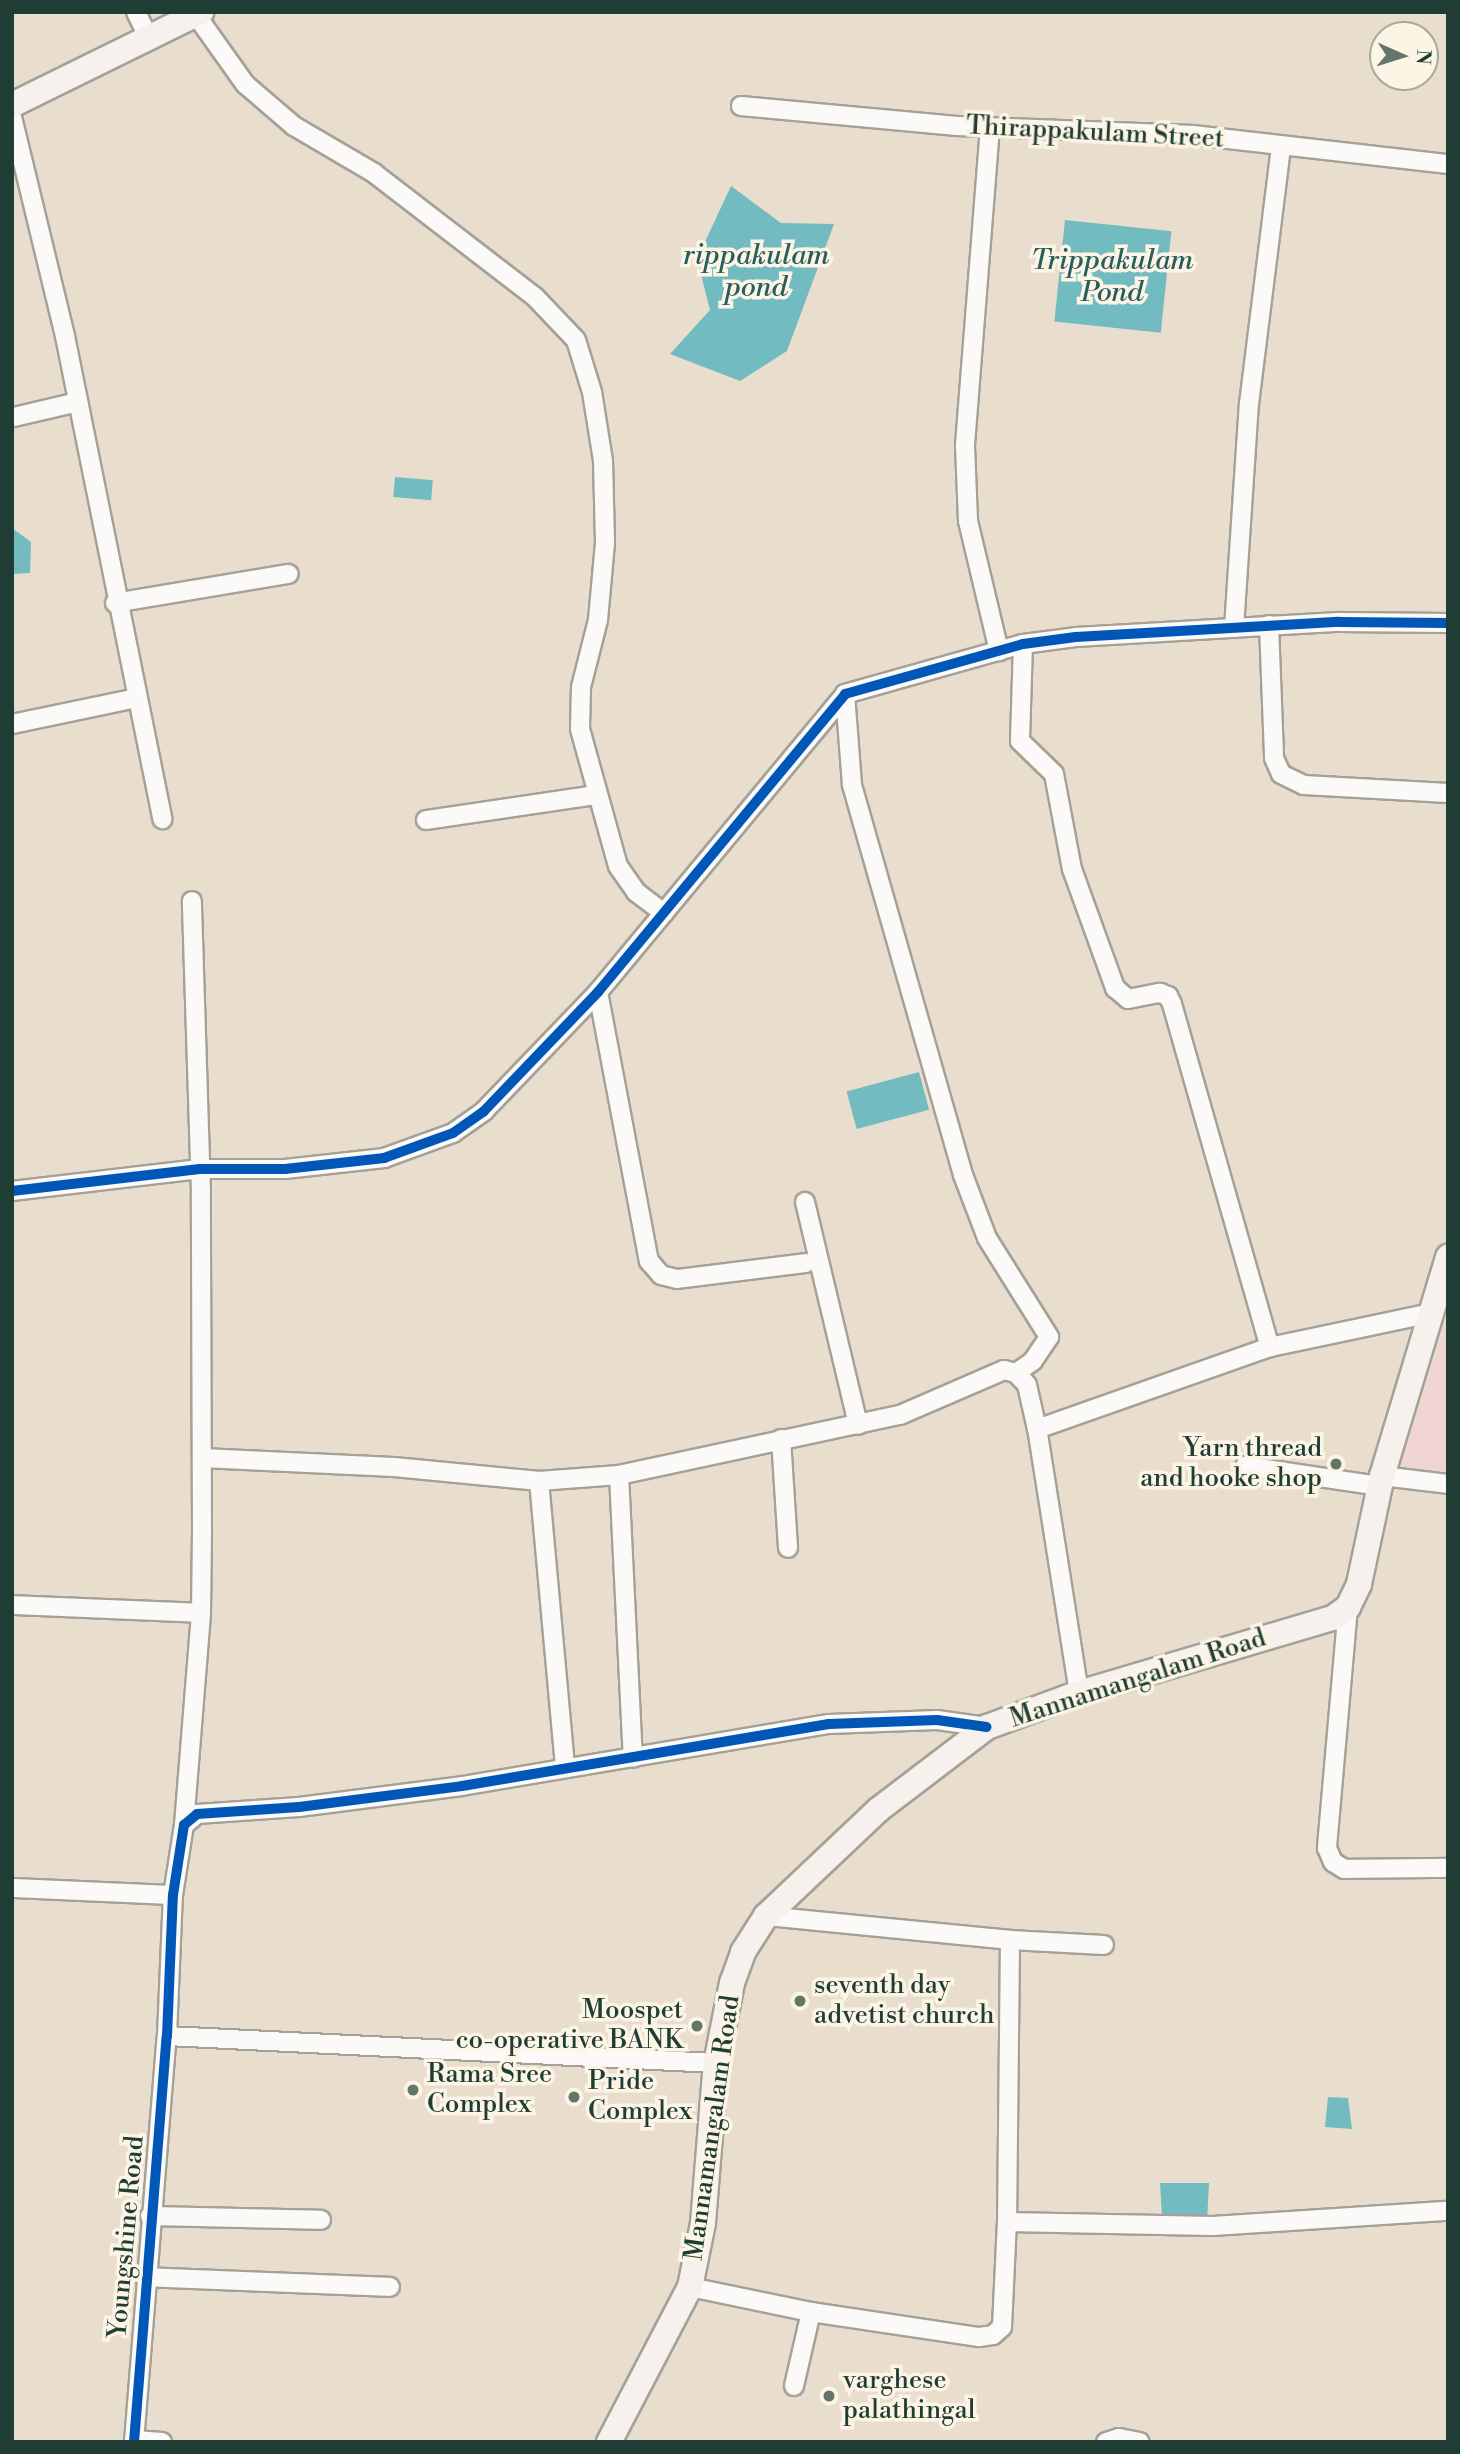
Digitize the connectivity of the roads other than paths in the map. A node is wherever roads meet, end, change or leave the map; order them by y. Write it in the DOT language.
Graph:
graph roads {
  1 [pos="136,12"];
  2 [pos="199,14"];
  3 [pos="148,37"];
  4 [pos="12,106"];
  5 [pos="741,106"];
  6 [pos="12,117"];
  7 [pos="990,127"];
  8 [pos="1281,147"];
  9 [pos="1448,164"];
  10 [pos="78,402"];
  11 [pos="14,417"];
  12 [pos="289,574"];
  13 [pos="115,603"];
  14 [pos="1448,623"];
  15 [pos="1269,625"];
  16 [pos="1234,628"];
  17 [pos="1023,644"];
  18 [pos="999,651"];
  19 [pos="845,694"];
  20 [pos="136,698"];
  21 [pos="12,724"];
  22 [pos="1448,793"];
  23 [pos="596,795"];
  24 [pos="162,820"];
  25 [pos="426,820"];
  26 [pos="191,901"];
  27 [pos="664,913"];
  28 [pos="598,992"];
  29 [pos="200,1169"];
  30 [pos="12,1191"];
  31 [pos="805,1202"];
  32 [pos="1448,1258"];
  33 [pos="806,1263"];
  34 [pos="1431,1313"];
  35 [pos="1270,1347"];
  36 [pos="1016,1373"];
  37 [pos="858,1425"];
  38 [pos="1037,1429"];
  39 [pos="781,1439"];
  40 [pos="202,1458"];
  41 [pos="1245,1466"];
  42 [pos="619,1475"];
  43 [pos="539,1481"];
  44 [pos="1380,1481"];
  45 [pos="1448,1484"];
  46 [pos="788,1548"];
  47 [pos="12,1605"];
  48 [pos="1348,1607"];
  49 [pos="201,1613"];
  50 [pos="1079,1693"];
  51 [pos="987,1727"];
  52 [pos="633,1758"];
  53 [pos="565,1768"];
  54 [pos="184,1825"];
  55 [pos="1448,1868"];
  56 [pos="12,1888"];
  57 [pos="173,1895"];
  58 [pos="766,1916"];
  59 [pos="1010,1940"];
  60 [pos="1104,1945"];
  61 [pos="167,2036"];
  62 [pos="716,2063"];
  63 [pos="1448,2211"];
  64 [pos="150,2216"];
  65 [pos="321,2220"];
  66 [pos="1007,2222"];
  67 [pos="145,2277"];
  68 [pos="390,2287"];
  69 [pos="690,2287"];
  70 [pos="811,2312"];
  71 [pos="794,2386"];
  72 [pos="134,2441"];
  73 [pos="162,2442"];
  74 [pos="609,2442"];
  75 [pos="1106,2442"];
  76 [pos="1140,2442"];
  1 -- 3 [label="street"];
  2 -- 3 [label="main road"];
  2 -- 23 [label="street"];
  3 -- 4 [label="main road"];
  5 -- 7 [label="street, Thirappakulam Street"];
  6 -- 10 [label="street"];
  7 -- 8 [label="street, Thirappakulam Street"];
  7 -- 18 [label="street"];
  8 -- 9 [label="street, Thirappakulam Street"];
  8 -- 16 [label="street"];
  10 -- 11 [label="street"];
  10 -- 13 [label="street"];
  12 -- 13 [label="street"];
  13 -- 20 [label="street"];
  14 -- 15 [label="street"];
  15 -- 16 [label="street"];
  15 -- 22 [label="street"];
  16 -- 17 [label="street"];
  17 -- 18 [label="street"];
  17 -- 35 [label="street"];
  18 -- 19 [label="street"];
  19 -- 27 [label="street"];
  19 -- 36 [label="street"];
  20 -- 21 [label="street"];
  20 -- 24 [label="street"];
  23 -- 25 [label="street"];
  23 -- 27 [label="street"];
  26 -- 29 [label="street, Youngshine Road"];
  27 -- 28 [label="street"];
  28 -- 29 [label="street"];
  28 -- 33 [label="street"];
  29 -- 30 [label="street"];
  29 -- 40 [label="street, Youngshine Road"];
  31 -- 37 [label="street"];
  32 -- 34 [label="main road"];
  34 -- 35 [label="street"];
  34 -- 44 [label="main road"];
  35 -- 38 [label="street"];
  36 -- 37 [label="street"];
  36 -- 38 [label="street"];
  37 -- 39 [label="street"];
  38 -- 50 [label="street"];
  39 -- 42 [label="street"];
  39 -- 46 [label="street"];
  40 -- 43 [label="street"];
  40 -- 49 [label="street, Youngshine Road"];
  41 -- 44 [label="street"];
  42 -- 43 [label="street"];
  42 -- 52 [label="street"];
  43 -- 53 [label="street"];
  44 -- 45 [label="street"];
  44 -- 48 [label="main road"];
  47 -- 49 [label="street"];
  48 -- 50 [label="main road, Mannamangalam Road"];
  48 -- 55 [label="street"];
  49 -- 54 [label="street, Youngshine Road"];
  50 -- 51 [label="main road, Mannamangalam Road"];
  51 -- 52 [label="street"];
  51 -- 58 [label="main road, Mannamangalam Road"];
  52 -- 53 [label="street"];
  53 -- 54 [label="street"];
  54 -- 57 [label="street, Youngshine Road"];
  56 -- 57 [label="street"];
  57 -- 61 [label="street, Youngshine Road"];
  58 -- 59 [label="street"];
  58 -- 62 [label="main road, Mannamangalam Road"];
  59 -- 60 [label="street"];
  59 -- 66 [label="street"];
  61 -- 62 [label="street"];
  61 -- 64 [label="street, Youngshine Road"];
  62 -- 69 [label="main road, Mannamangalam Road"];
  63 -- 66 [label="street"];
  64 -- 65 [label="street"];
  64 -- 67 [label="street, Youngshine Road"];
  66 -- 70 [label="street"];
  67 -- 68 [label="street"];
  67 -- 72 [label="street, Youngshine Road"];
  69 -- 70 [label="street"];
  69 -- 74 [label="main road, Mannamangalam Road"];
  70 -- 71 [label="street"];
  72 -- 73 [label="street"];
  75 -- 76 [label="street"];
}
